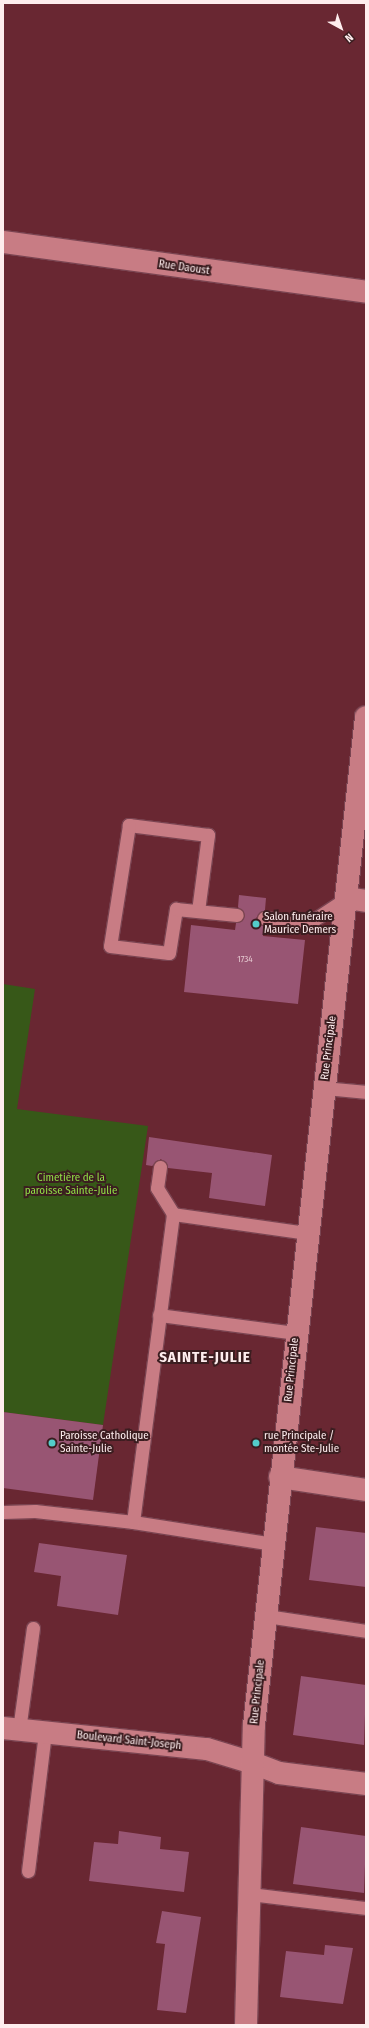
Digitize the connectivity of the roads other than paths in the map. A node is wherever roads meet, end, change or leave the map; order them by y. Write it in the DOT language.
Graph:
graph roads {
  1 [pos="3,242"];
  2 [pos="366,292"];
  3 [pos="366,717"];
  4 [pos="356,900"];
  5 [pos="198,911"];
  6 [pos="237,915"];
  7 [pos="264,918"];
  8 [pos="324,1088"];
  9 [pos="366,1092"];
  10 [pos="160,1167"];
  11 [pos="173,1214"];
  12 [pos="307,1233"];
  13 [pos="159,1315"];
  14 [pos="296,1333"];
  15 [pos="280,1477"];
  16 [pos="366,1490"];
  17 [pos="3,1512"];
  18 [pos="133,1522"];
  19 [pos="273,1544"];
  20 [pos="266,1616"];
  21 [pos="33,1628"];
  22 [pos="366,1630"];
  23 [pos="11,1729"];
  24 [pos="45,1732"];
  25 [pos="253,1763"];
  26 [pos="366,1784"];
  27 [pos="28,1871"];
  28 [pos="250,1894"];
  29 [pos="366,1908"];
  30 [pos="246,2025"];
  1 -- 2 [label="street, Rue Daoust"];
  3 -- 4 [label="street, Rue Principale"];
  4 -- 7 [label="lane"];
  4 -- 8 [label="street, Rue Principale"];
  5 -- 5 [label="lane"];
  5 -- 6 [label="lane"];
  8 -- 9 [label="lane"];
  8 -- 12 [label="street, Rue Principale"];
  10 -- 11 [label="lane"];
  11 -- 12 [label="lane"];
  11 -- 13 [label="lane"];
  12 -- 14 [label="street, Rue Principale"];
  13 -- 14 [label="lane"];
  13 -- 18 [label="lane"];
  14 -- 15 [label="street, Rue Principale"];
  15 -- 16 [label="street"];
  15 -- 19 [label="street, Rue Principale"];
  17 -- 18 [label="lane"];
  18 -- 19 [label="lane"];
  19 -- 20 [label="street, Rue Principale"];
  20 -- 22 [label="lane"];
  20 -- 25 [label="street, Rue Principale"];
  21 -- 23 [label="lane"];
  23 -- 24 [label="street, Boulevard Saint-Joseph"];
  24 -- 25 [label="street, Boulevard Saint-Joseph"];
  24 -- 27 [label="lane"];
  25 -- 26 [label="street, Boulevard Saint-Joseph"];
  25 -- 28 [label="street, Rue Principale"];
  28 -- 29 [label="lane"];
  28 -- 30 [label="street, Rue Principale"];
}
